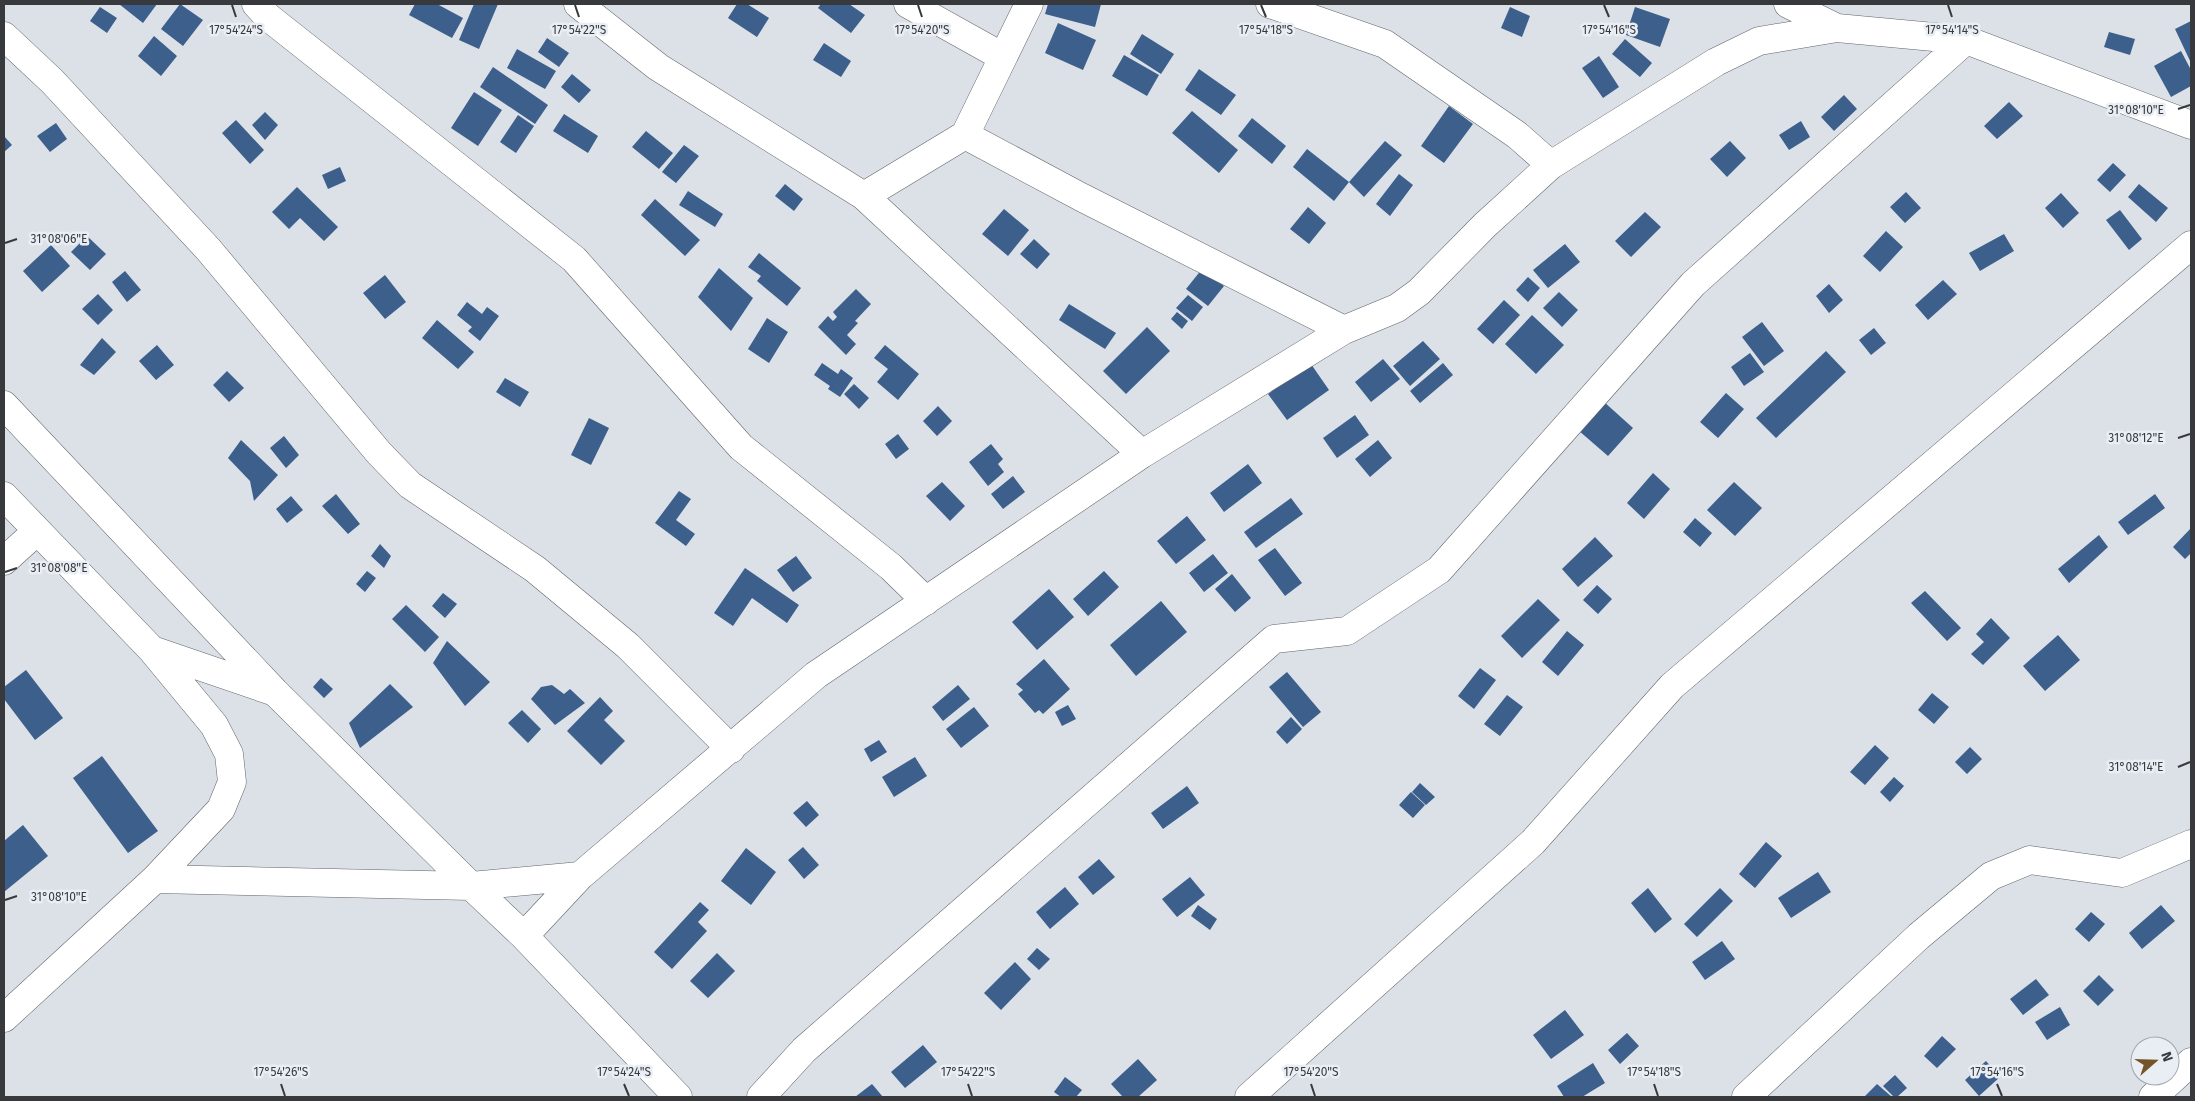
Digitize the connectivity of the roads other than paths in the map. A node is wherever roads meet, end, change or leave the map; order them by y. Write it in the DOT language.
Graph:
graph roads {
  1 [pos="578,4"];
  2 [pos="908,4"];
  3 [pos="1029,4"];
  4 [pos="1270,4"];
  5 [pos="1788,4"];
  6 [pos="267,8"];
  7 [pos="1837,28"];
  8 [pos="4,36"];
  9 [pos="1966,40"];
  10 [pos="1003,58"];
  11 [pos="2191,124"];
  12 [pos="965,135"];
  13 [pos="1551,165"];
  14 [pos="864,196"];
  15 [pos="2191,245"];
  16 [pos="1344,330"];
  17 [pos="4,405"];
  18 [pos="1142,454"];
  19 [pos="4,496"];
  20 [pos="37,531"];
  21 [pos="4,561"];
  22 [pos="926,600"];
  23 [pos="152,650"];
  24 [pos="275,692"];
  25 [pos="731,749"];
  26 [pos="2191,844"];
  27 [pos="580,876"];
  28 [pos="155,879"];
  29 [pos="471,886"];
  30 [pos="524,936"];
  31 [pos="4,1018"];
  32 [pos="2191,1062"];
  33 [pos="678,1097"];
  34 [pos="761,1097"];
  35 [pos="1249,1097"];
  36 [pos="1746,1097"];
  37 [pos="2153,1097"];
  1 -- 14 [label="street"];
  2 -- 10 [label="street"];
  3 -- 10 [label="street"];
  4 -- 13 [label="street"];
  5 -- 7 [label="street"];
  6 -- 22 [label="street"];
  7 -- 9 [label="street"];
  7 -- 13 [label="street"];
  8 -- 25 [label="street"];
  9 -- 11 [label="street"];
  9 -- 34 [label="street"];
  10 -- 12 [label="street"];
  12 -- 14 [label="street"];
  12 -- 16 [label="street"];
  13 -- 16 [label="street"];
  14 -- 18 [label="street"];
  15 -- 35 [label="street"];
  16 -- 18 [label="street"];
  17 -- 24 [label="street"];
  18 -- 22 [label="street"];
  19 -- 20 [label="street"];
  20 -- 21 [label="street"];
  20 -- 23 [label="street"];
  22 -- 25 [label="street"];
  23 -- 24 [label="street"];
  23 -- 28 [label="street"];
  24 -- 29 [label="street"];
  25 -- 27 [label="street"];
  26 -- 36 [label="street"];
  27 -- 29 [label="street"];
  27 -- 30 [label="street"];
  28 -- 29 [label="street"];
  28 -- 31 [label="street"];
  29 -- 30 [label="street"];
  30 -- 33 [label="street"];
  32 -- 37 [label="street"];
}
